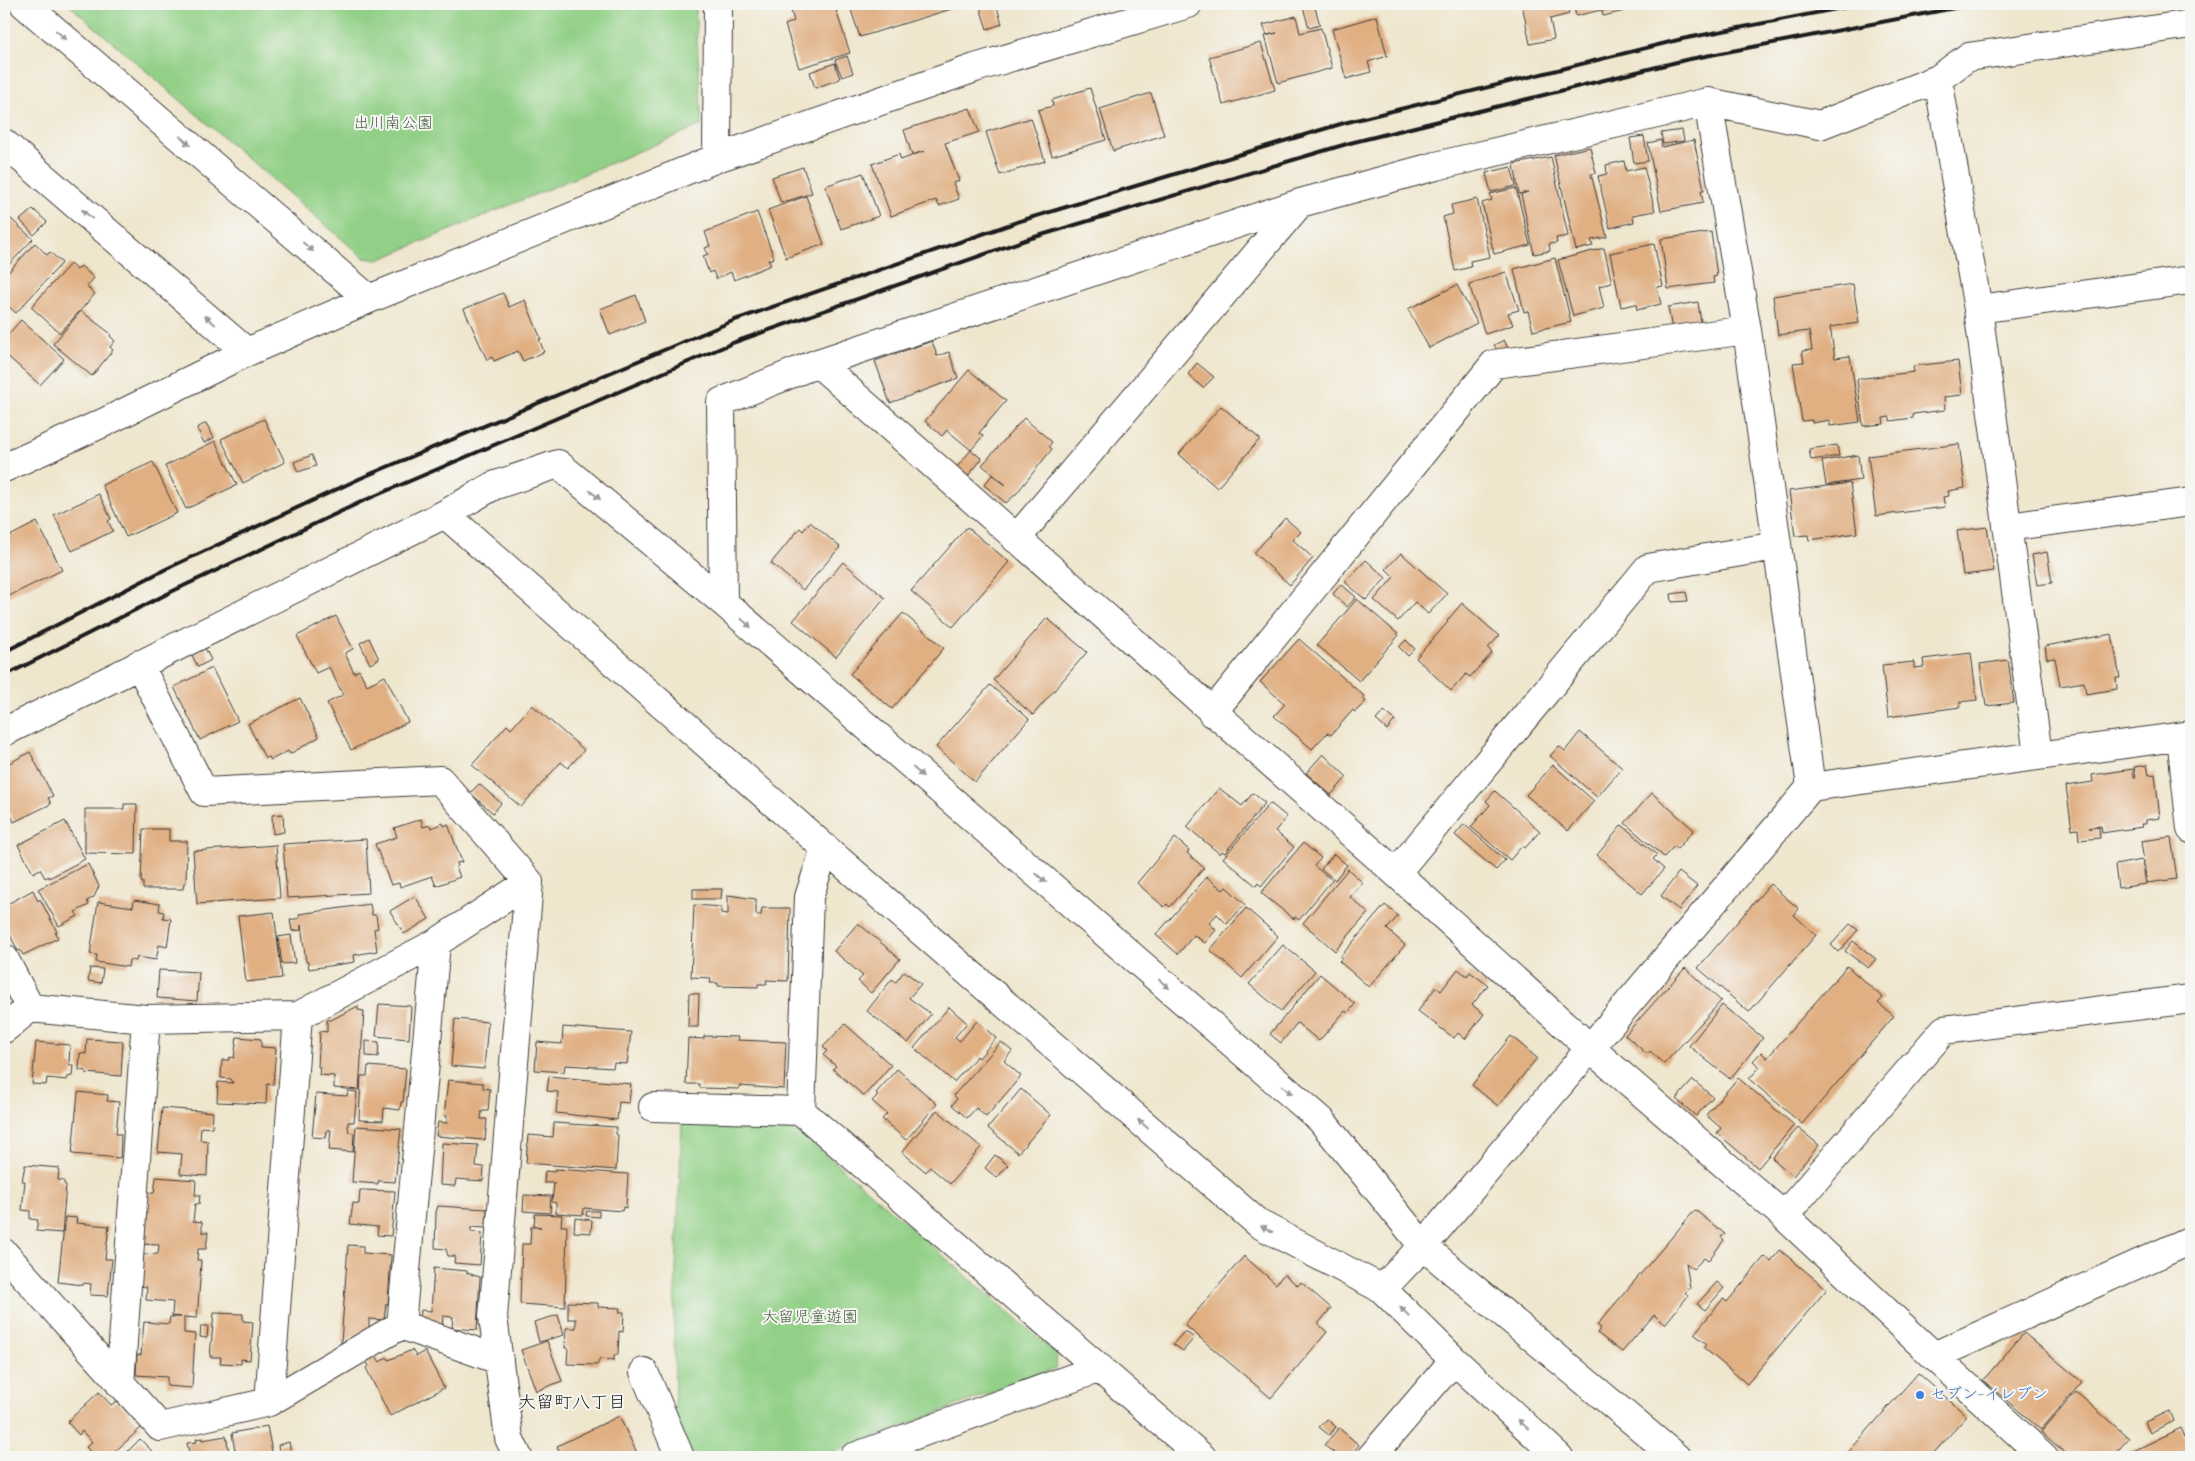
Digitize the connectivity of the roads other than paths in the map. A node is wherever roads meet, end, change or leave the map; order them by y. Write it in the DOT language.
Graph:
graph roads {
  1 [pos="24,4"];
  2 [pos="718,4"];
  3 [pos="1188,4"];
  4 [pos="2191,24"];
  5 [pos="1938,78"];
  6 [pos="1708,102"];
  7 [pos="4,143"];
  8 [pos="717,158"];
  9 [pos="1300,203"];
  10 [pos="2191,280"];
  11 [pos="370,299"];
  12 [pos="1978,309"];
  13 [pos="1747,330"];
  14 [pos="247,352"];
  15 [pos="818,363"];
  16 [pos="4,468"];
  17 [pos="2191,502"];
  18 [pos="444,514"];
  19 [pos="2007,527"];
  20 [pos="1016,539"];
  21 [pos="1776,546"];
  22 [pos="723,602"];
  23 [pos="139,664"];
  24 [pos="1212,712"];
  25 [pos="4,732"];
  26 [pos="2186,736"];
  27 [pos="2038,755"];
  28 [pos="1811,786"];
  29 [pos="2191,829"];
  30 [pos="825,848"];
  31 [pos="1396,873"];
  32 [pos="529,882"];
  33 [pos="436,943"];
  34 [pos="4,958"];
  35 [pos="2191,999"];
  36 [pos="30,1008"];
  37 [pos="298,1016"];
  38 [pos="146,1019"];
  39 [pos="4,1029"];
  40 [pos="1590,1048"];
  41 [pos="653,1107"];
  42 [pos="801,1112"];
  43 [pos="1784,1216"];
  44 [pos="2191,1240"];
  45 [pos="1423,1246"];
  46 [pos="4,1253"];
  47 [pos="1382,1289"];
  48 [pos="401,1325"];
  49 [pos="1934,1356"];
  50 [pos="499,1360"];
  51 [pos="1454,1360"];
  52 [pos="1100,1368"];
  53 [pos="644,1372"];
  54 [pos="120,1384"];
  55 [pos="269,1402"];
  56 [pos="518,1457"];
  57 [pos="680,1457"];
  58 [pos="854,1457"];
  59 [pos="1202,1457"];
  60 [pos="1371,1457"];
  61 [pos="1559,1457"];
  62 [pos="1676,1457"];
  63 [pos="2044,1457"];
  1 -- 11 [label="street, one-way"];
  2 -- 8 [label="street"];
  3 -- 8 [label="street"];
  4 -- 5 [label="street"];
  5 -- 6 [label="street"];
  5 -- 12 [label="street"];
  6 -- 9 [label="street"];
  6 -- 13 [label="street"];
  14 -- 7 [label="street, one-way"];
  8 -- 11 [label="street"];
  9 -- 15 [label="street"];
  9 -- 20 [label="street"];
  10 -- 12 [label="street"];
  11 -- 14 [label="street"];
  12 -- 19 [label="street"];
  13 -- 21 [label="street"];
  13 -- 24 [label="street"];
  14 -- 16 [label="street"];
  15 -- 20 [label="street"];
  15 -- 22 [label="street"];
  17 -- 19 [label="street"];
  18 -- 22 [label="street, one-way"];
  18 -- 23 [label="street"];
  18 -- 30 [label="street"];
  19 -- 27 [label="street"];
  20 -- 24 [label="street"];
  21 -- 28 [label="street"];
  21 -- 31 [label="street"];
  22 -- 45 [label="street, one-way"];
  23 -- 25 [label="street"];
  23 -- 32 [label="street"];
  24 -- 31 [label="street"];
  26 -- 27 [label="street"];
  26 -- 29 [label="street"];
  27 -- 28 [label="street"];
  28 -- 40 [label="street"];
  30 -- 42 [label="street"];
  47 -- 30 [label="street, one-way"];
  31 -- 40 [label="street"];
  32 -- 33 [label="street"];
  32 -- 50 [label="street"];
  33 -- 37 [label="street"];
  33 -- 48 [label="street"];
  34 -- 36 [label="street"];
  35 -- 43 [label="street"];
  36 -- 38 [label="street"];
  36 -- 39 [label="street"];
  37 -- 38 [label="street"];
  37 -- 55 [label="street"];
  38 -- 54 [label="street"];
  40 -- 43 [label="street"];
  40 -- 45 [label="street"];
  41 -- 42 [label="street"];
  42 -- 52 [label="street"];
  43 -- 49 [label="street"];
  44 -- 49 [label="street"];
  45 -- 47 [label="street"];
  45 -- 62 [label="street"];
  46 -- 54 [label="street"];
  51 -- 47 [label="street, one-way"];
  48 -- 50 [label="street"];
  48 -- 55 [label="street"];
  49 -- 63 [label="street"];
  50 -- 56 [label="street"];
  51 -- 60 [label="street"];
  61 -- 51 [label="street, one-way"];
  52 -- 58 [label="street"];
  52 -- 59 [label="street"];
  53 -- 57 [label="street"];
  54 -- 55 [label="street"];
}
